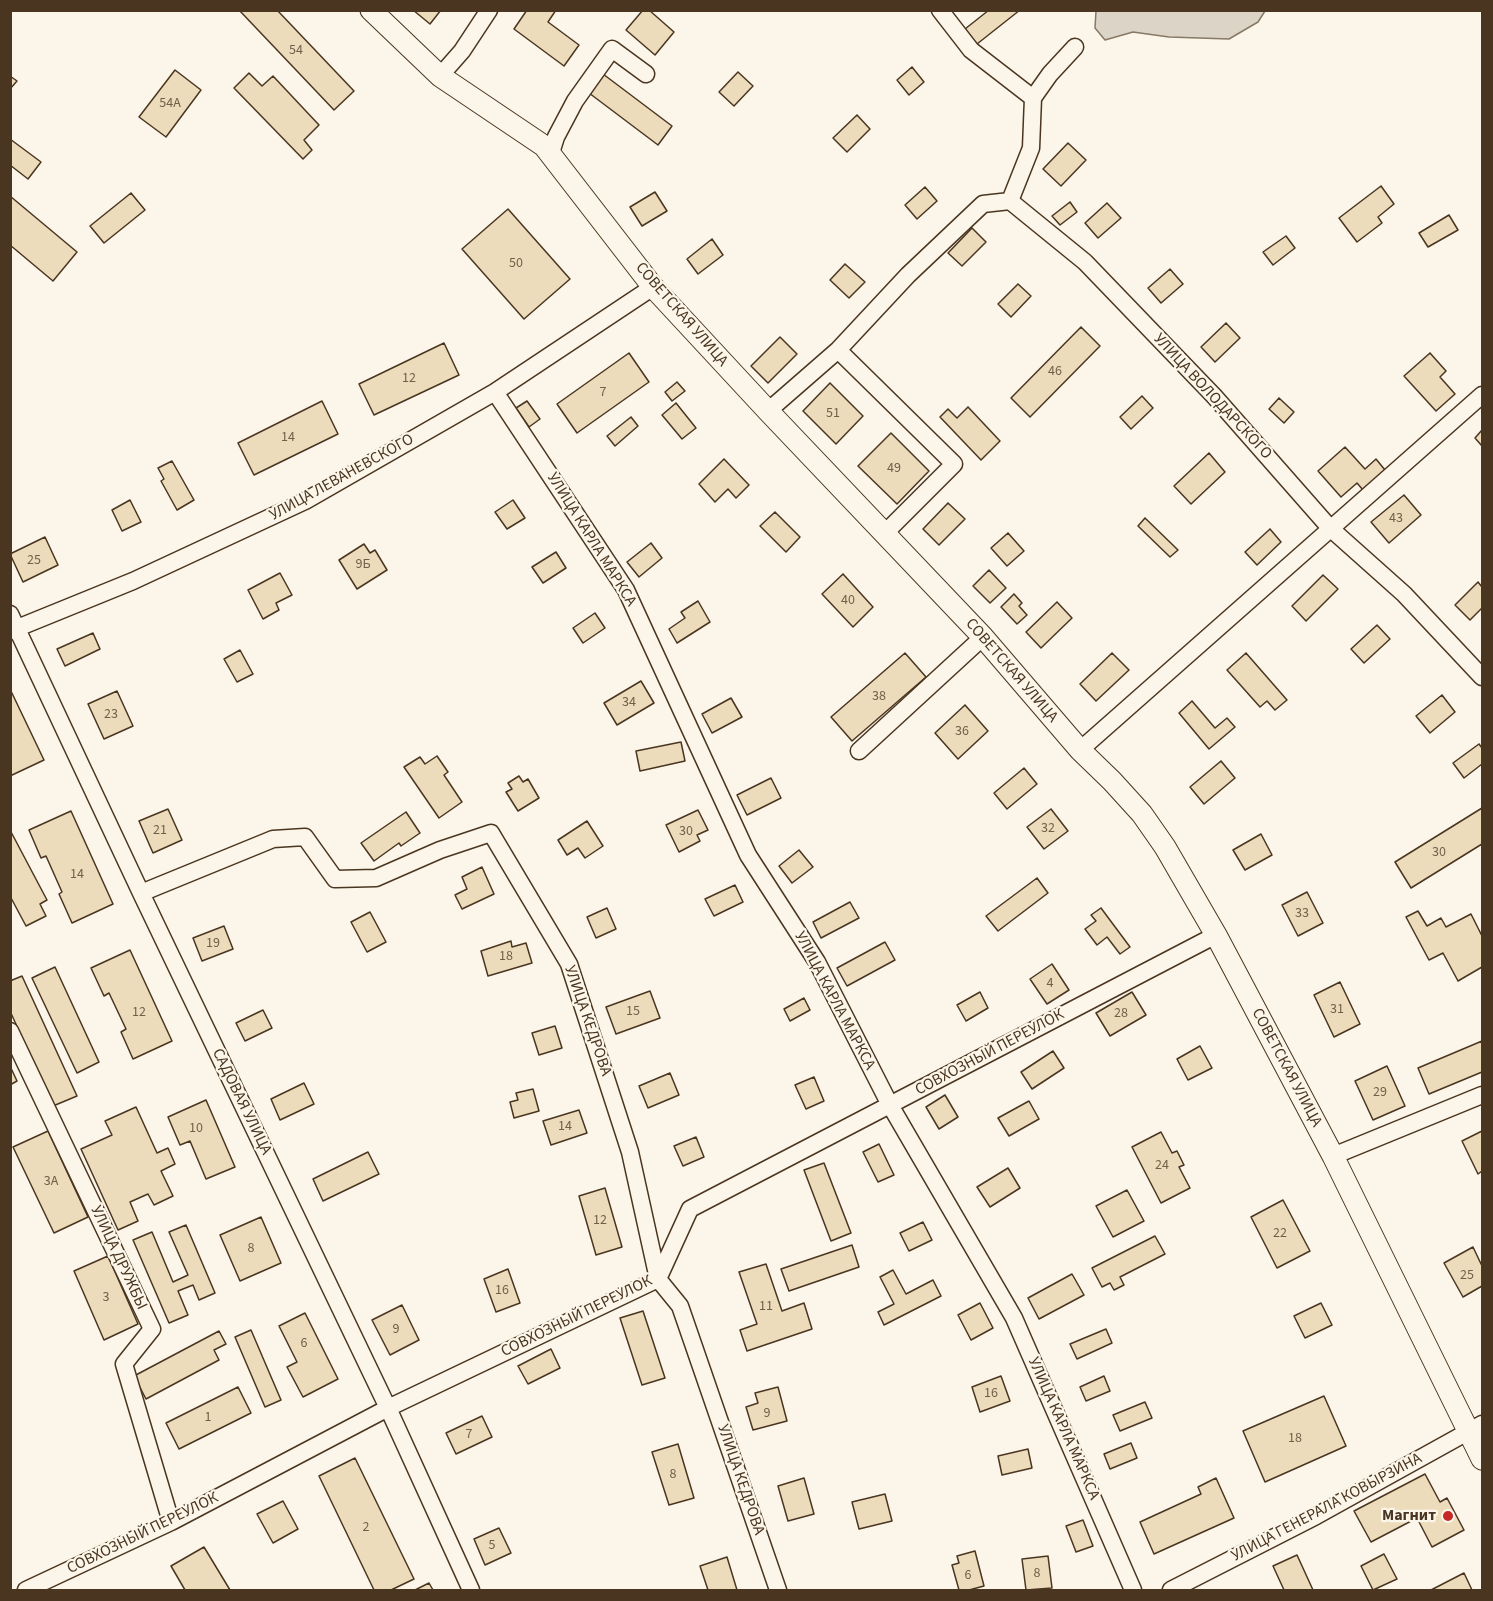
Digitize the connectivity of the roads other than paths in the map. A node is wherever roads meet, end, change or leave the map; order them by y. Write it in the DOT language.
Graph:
graph roads {
  1 [pos="371,10"];
  2 [pos="489,10"];
  3 [pos="940,10"];
  4 [pos="1075,46"];
  5 [pos="646,74"];
  6 [pos="440,76"];
  7 [pos="1033,98"];
  8 [pos="550,153"];
  9 [pos="1010,201"];
  10 [pos="653,287"];
  11 [pos="838,350"];
  12 [pos="495,392"];
  13 [pos="1482,395"];
  14 [pos="768,411"];
  15 [pos="1330,528"];
  16 [pos="885,533"];
  17 [pos="13,624"];
  18 [pos="983,637"];
  19 [pos="1482,677"];
  20 [pos="1080,750"];
  21 [pos="859,751"];
  22 [pos="141,893"];
  23 [pos="1216,935"];
  24 [pos="10,1031"];
  25 [pos="1482,1095"];
  26 [pos="890,1105"];
  27 [pos="1333,1156"];
  28 [pos="658,1278"];
  29 [pos="388,1408"];
  30 [pos="1475,1427"];
  31 [pos="1482,1459"];
  32 [pos="171,1522"];
  33 [pos="26,1590"];
  34 [pos="471,1590"];
  35 [pos="778,1590"];
  36 [pos="1133,1590"];
  37 [pos="1171,1590"];
  1 -- 6 [label="street, СОВЕТСКАЯ УЛИЦА"];
  2 -- 6 [label="street"];
  3 -- 7 [label="street"];
  4 -- 7 [label="street"];
  5 -- 8 [label="street"];
  6 -- 8 [label="street, СОВЕТСКАЯ УЛИЦА"];
  7 -- 9 [label="street"];
  8 -- 10 [label="street, СОВЕТСКАЯ УЛИЦА"];
  9 -- 11 [label="street"];
  9 -- 15 [label="street, УЛИЦА ВОЛОДАРСКОГО"];
  10 -- 12 [label="street, УЛИЦА ЛЕВАНЕВСКОГО"];
  10 -- 14 [label="street, СОВЕТСКАЯ УЛИЦА"];
  11 -- 14 [label="street"];
  11 -- 16 [label="street"];
  12 -- 17 [label="street, УЛИЦА ЛЕВАНЕВСКОГО"];
  12 -- 26 [label="street, УЛИЦА КАРЛА МАРКСА"];
  13 -- 15 [label="street"];
  14 -- 16 [label="street, СОВЕТСКАЯ УЛИЦА"];
  15 -- 19 [label="street, УЛИЦА ВОЛОДАРСКОГО"];
  15 -- 20 [label="street"];
  16 -- 18 [label="street, СОВЕТСКАЯ УЛИЦА"];
  17 -- 22 [label="street, САДОВАЯ УЛИЦА"];
  18 -- 20 [label="street, СОВЕТСКАЯ УЛИЦА"];
  18 -- 21 [label="street"];
  20 -- 23 [label="street, СОВЕТСКАЯ УЛИЦА"];
  22 -- 28 [label="street, УЛИЦА КЕДРОВА"];
  22 -- 29 [label="street, САДОВАЯ УЛИЦА"];
  23 -- 26 [label="street, СОВХОЗНЫЙ ПЕРЕУЛОК"];
  23 -- 27 [label="street, СОВЕТСКАЯ УЛИЦА"];
  24 -- 32 [label="street, УЛИЦА ДРУЖБЫ"];
  25 -- 27 [label="street"];
  26 -- 28 [label="street, СОВХОЗНЫЙ ПЕРЕУЛОК"];
  26 -- 36 [label="street, УЛИЦА КАРЛА МАРКСА"];
  27 -- 30 [label="street, СОВЕТСКАЯ УЛИЦА"];
  28 -- 29 [label="street, СОВХОЗНЫЙ ПЕРЕУЛОК"];
  28 -- 35 [label="street, УЛИЦА КЕДРОВА"];
  29 -- 32 [label="street, СОВХОЗНЫЙ ПЕРЕУЛОК"];
  29 -- 34 [label="street, САДОВАЯ УЛИЦА"];
  30 -- 31 [label="street, СОВЕТСКАЯ УЛИЦА"];
  30 -- 37 [label="street, УЛИЦА ГЕНЕРАЛА КОВЫРЗИНА"];
  32 -- 33 [label="street, СОВХОЗНЫЙ ПЕРЕУЛОК"];
}
